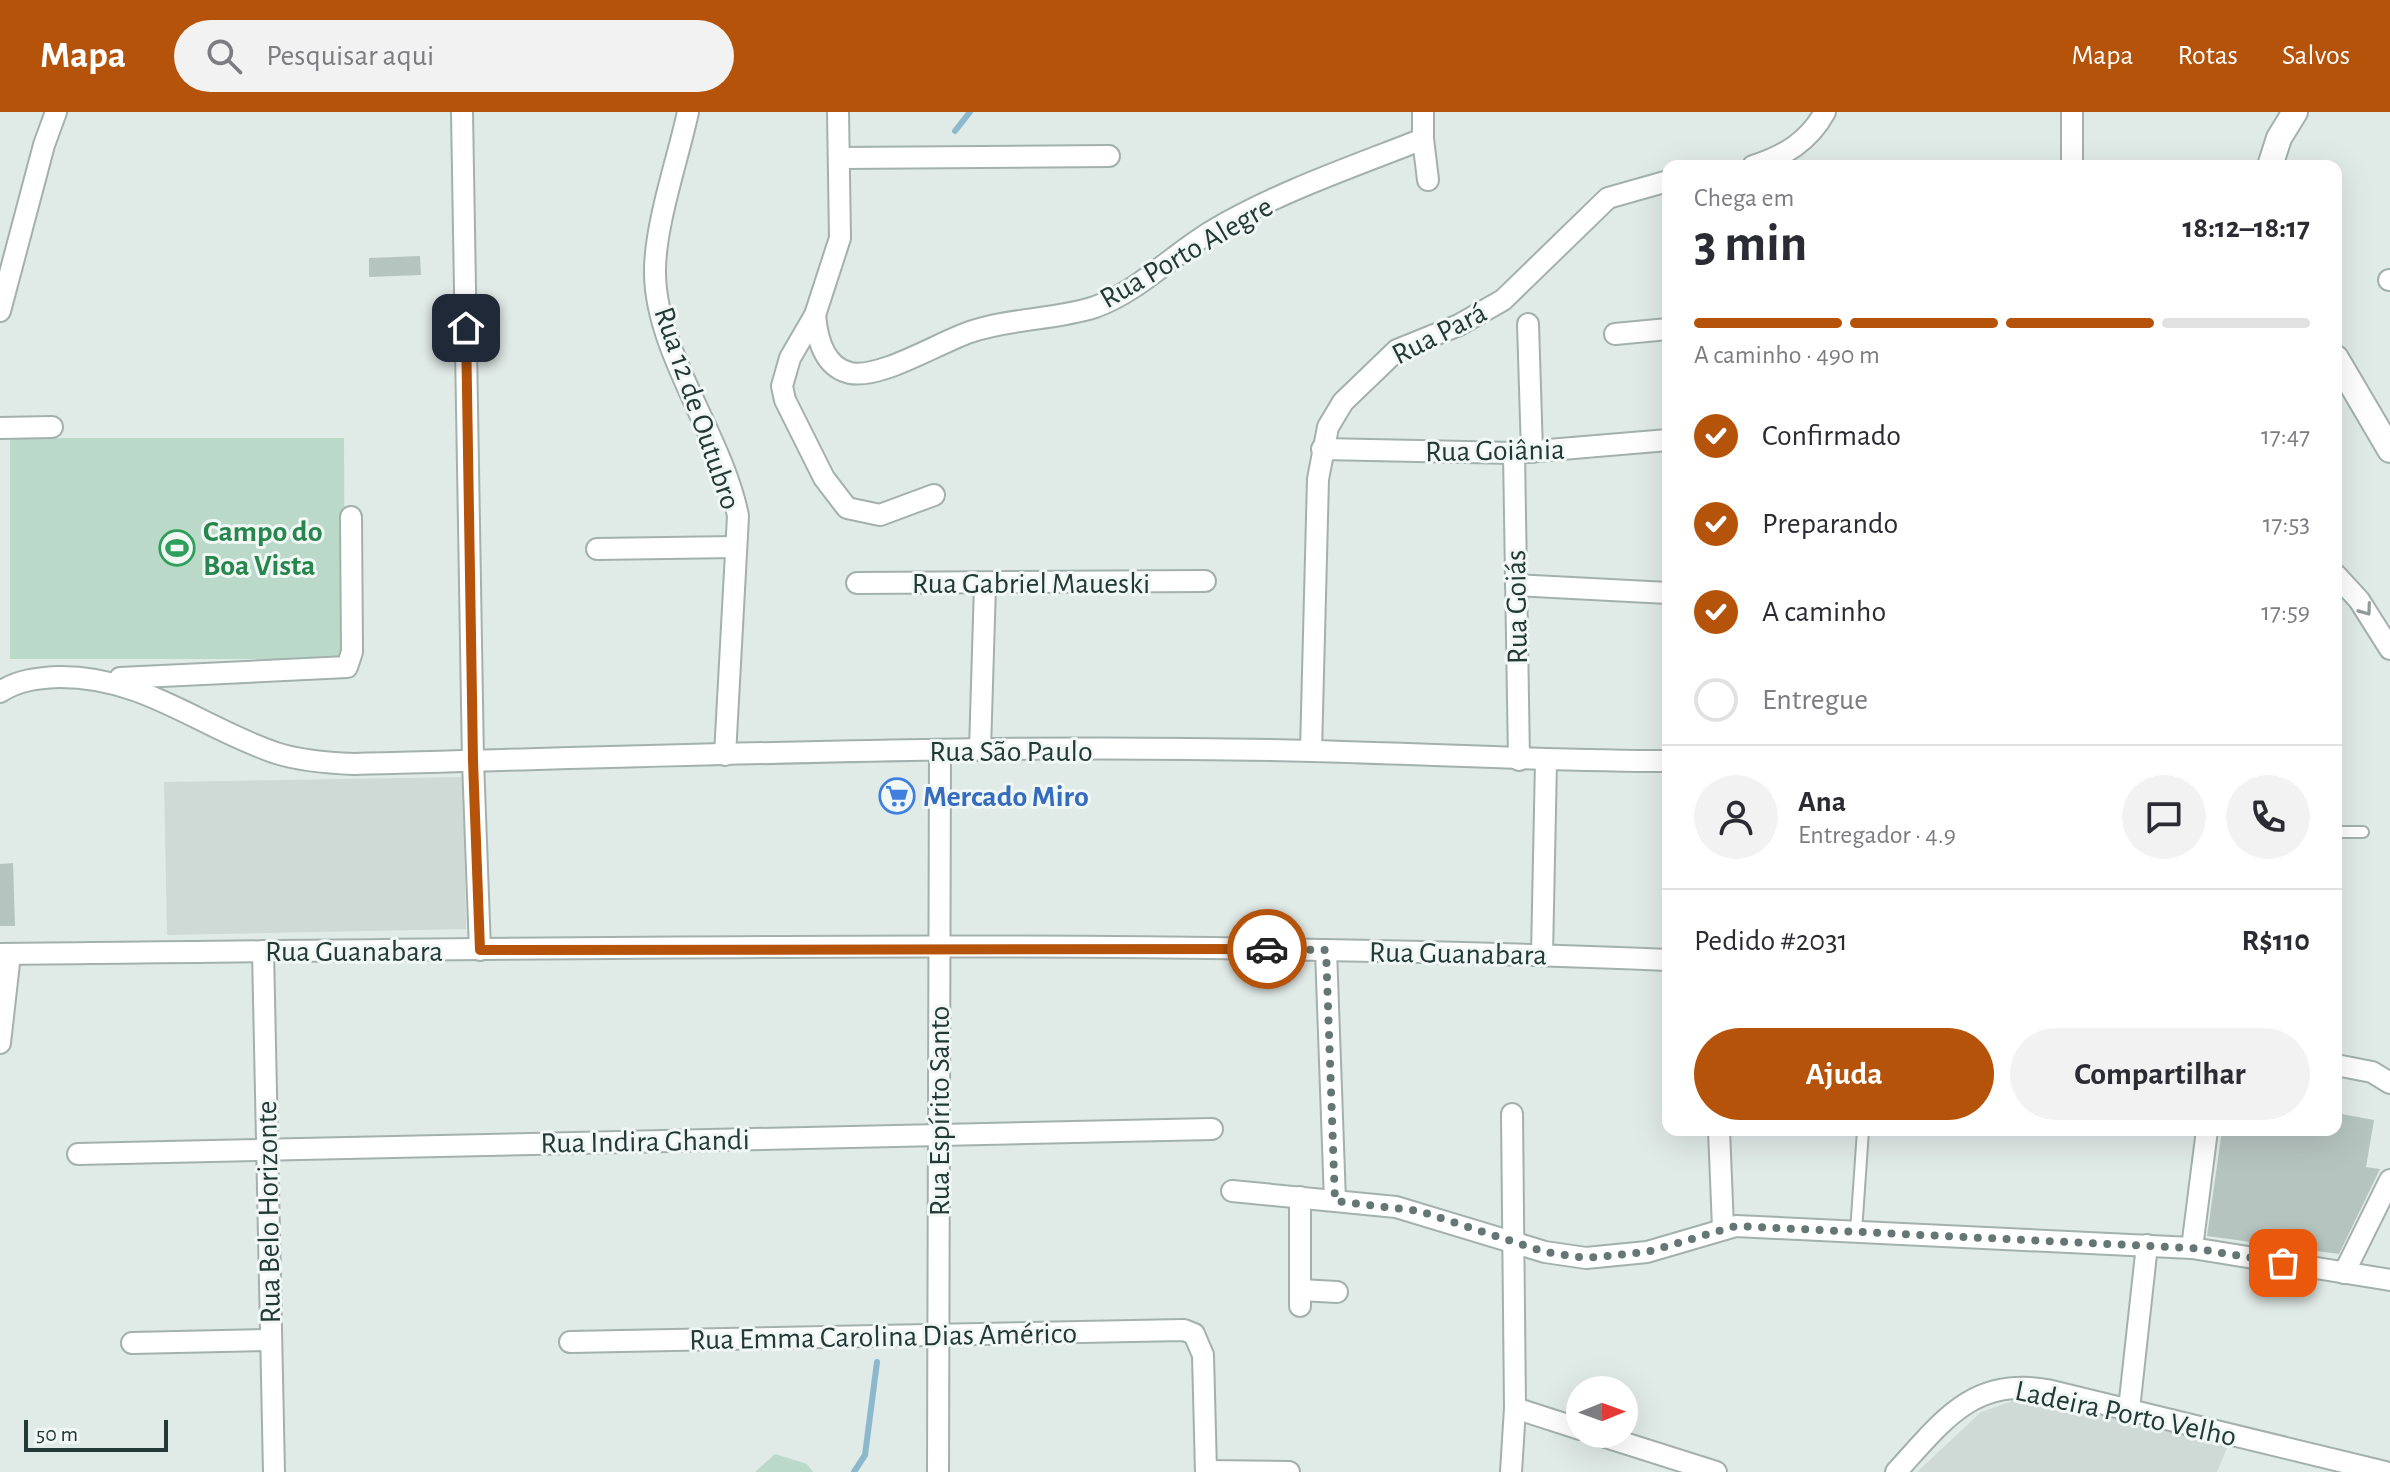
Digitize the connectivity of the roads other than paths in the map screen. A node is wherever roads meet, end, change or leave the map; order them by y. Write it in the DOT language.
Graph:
graph roads {
  1 [pos="56,112"];
  2 [pos="462,112"];
  3 [pos="688,112"];
  4 [pos="838,112"];
  5 [pos="1423,112"];
  6 [pos="1825,112"];
  7 [pos="2072,112"];
  8 [pos="2295,112"];
  9 [pos="1423,139"];
  10 [pos="1109,156"];
  11 [pos="839,158"];
  12 [pos="1774,160"];
  13 [pos="2072,160"];
  14 [pos="2272,160"];
  15 [pos="1428,180"];
  16 [pos="1662,183"];
  17 [pos="0,311"];
  18 [pos="815,315"];
  19 [pos="1528,324"];
  20 [pos="1662,330"];
  21 [pos="1615,334"];
  22 [pos="2342,368"];
  23 [pos="52,427"];
  24 [pos="0,428"];
  25 [pos="1662,441"];
  26 [pos="1322,449"];
  27 [pos="2390,450"];
  28 [pos="1523,453"];
  29 [pos="934,495"];
  30 [pos="351,517"];
  31 [pos="736,547"];
  32 [pos="597,549"];
  33 [pos="1205,581"];
  34 [pos="2342,582"];
  35 [pos="857,583"];
  36 [pos="985,585"];
  37 [pos="1516,585"];
  38 [pos="1662,593"];
  39 [pos="2390,649"];
  40 [pos="100,679"];
  41 [pos="0,692"];
  42 [pos="980,750"];
  43 [pos="940,751"];
  44 [pos="1311,751"];
  45 [pos="725,755"];
  46 [pos="1519,760"];
  47 [pos="473,761"];
  48 [pos="1546,761"];
  49 [pos="1662,761"];
  50 [pos="2342,832"];
  51 [pos="2363,832"];
  52 [pos="939,948"];
  53 [pos="480,950"];
  54 [pos="1326,950"];
  55 [pos="263,951"];
  56 [pos="5,954"];
  57 [pos="1542,955"];
  58 [pos="1662,960"];
  59 [pos="0,1043"];
  60 [pos="2342,1066"];
  61 [pos="2390,1083"];
  62 [pos="1512,1114"];
  63 [pos="1212,1129"];
  64 [pos="939,1135"];
  65 [pos="1719,1136"];
  66 [pos="1863,1136"];
  67 [pos="2206,1136"];
  68 [pos="267,1149"];
  69 [pos="78,1154"];
  70 [pos="2390,1180"];
  71 [pos="1232,1191"];
  72 [pos="1300,1197"];
  73 [pos="1335,1201"];
  74 [pos="1723,1228"];
  75 [pos="1856,1232"];
  76 [pos="1514,1242"];
  77 [pos="2147,1245"];
  78 [pos="2192,1248"];
  79 [pos="2344,1273"];
  80 [pos="2390,1280"];
  81 [pos="1337,1292"];
  82 [pos="938,1335"];
  83 [pos="271,1340"];
  84 [pos="570,1342"];
  85 [pos="132,1343"];
  86 [pos="1515,1408"];
  87 [pos="2129,1409"];
  88 [pos="1566,1424"];
  89 [pos="1638,1447"];
  90 [pos="1206,1471"];
  91 [pos="274,1472"];
  92 [pos="938,1472"];
  93 [pos="1289,1472"];
  94 [pos="1511,1472"];
  95 [pos="1716,1472"];
  96 [pos="1896,1472"];
  97 [pos="2385,1472"];
  1 -- 17 [label="street"];
  2 -- 47 [label="street"];
  3 -- 31 [label="street, Rua 12 de Outubro"];
  4 -- 11 [label="street"];
  5 -- 9 [label="street"];
  6 -- 12 [label="street"];
  7 -- 13 [label="street"];
  8 -- 14 [label="street"];
  9 -- 15 [label="street"];
  9 -- 18 [label="street, Rua Porto Alegre"];
  10 -- 11 [label="street"];
  11 -- 18 [label="street"];
  16 -- 26 [label="street, Rua Pará"];
  18 -- 29 [label="street"];
  19 -- 28 [label="street, Rua Goiás"];
  20 -- 21 [label="street"];
  22 -- 27 [label="street"];
  23 -- 24 [label="street"];
  25 -- 28 [label="street, Rua Goiânia"];
  26 -- 28 [label="street, Rua Goiânia"];
  26 -- 44 [label="street, Rua Pará"];
  28 -- 37 [label="street, Rua Goiás"];
  30 -- 40 [label="street"];
  31 -- 32 [label="street"];
  31 -- 45 [label="street, Rua 12 de Outubro"];
  33 -- 36 [label="street, Rua Gabriel Maueski"];
  34 -- 39 [label="street, one-way"];
  35 -- 36 [label="street, Rua Gabriel Maueski"];
  36 -- 42 [label="street"];
  37 -- 38 [label="street"];
  37 -- 46 [label="street, Rua Goiás"];
  40 -- 41 [label="street"];
  40 -- 47 [label="street, Rua São Paulo"];
  42 -- 43 [label="street, Rua São Paulo"];
  42 -- 44 [label="street, Rua São Paulo"];
  43 -- 45 [label="street, Rua São Paulo"];
  43 -- 52 [label="street, Rua Espírito Santo"];
  44 -- 46 [label="street, Rua São Paulo"];
  45 -- 47 [label="street, Rua São Paulo"];
  46 -- 48 [label="street, Rua São Paulo"];
  47 -- 53 [label="street"];
  48 -- 49 [label="street, Rua São Paulo"];
  48 -- 57 [label="street"];
  50 -- 51 [label="lane"];
  52 -- 53 [label="street, Rua Guanabara"];
  52 -- 54 [label="street, Rua Guanabara"];
  52 -- 64 [label="street, Rua Espírito Santo"];
  53 -- 55 [label="street, Rua Guanabara"];
  54 -- 57 [label="street, Rua Guanabara"];
  54 -- 73 [label="street"];
  55 -- 56 [label="street, Rua Guanabara"];
  55 -- 68 [label="street, Rua Belo Horizonte"];
  56 -- 59 [label="street"];
  57 -- 58 [label="street, Rua Guanabara"];
  60 -- 61 [label="street"];
  62 -- 76 [label="street"];
  63 -- 64 [label="street, Rua Indira Ghandi"];
  64 -- 68 [label="street, Rua Indira Ghandi"];
  64 -- 82 [label="street, Rua Espírito Santo"];
  65 -- 74 [label="street"];
  66 -- 75 [label="lane"];
  67 -- 78 [label="street"];
  68 -- 69 [label="street, Rua Indira Ghandi"];
  68 -- 83 [label="street, Rua Belo Horizonte"];
  70 -- 79 [label="street"];
  71 -- 72 [label="street"];
  72 -- 73 [label="street"];
  72 -- 81 [label="street"];
  73 -- 76 [label="street"];
  74 -- 75 [label="street"];
  74 -- 76 [label="street"];
  75 -- 77 [label="street"];
  76 -- 86 [label="street"];
  77 -- 78 [label="street"];
  77 -- 87 [label="street"];
  78 -- 79 [label="street"];
  79 -- 80 [label="street"];
  82 -- 84 [label="street, Rua Emma Carolina Dias Américo"];
  82 -- 90 [label="street, Rua Emma Carolina Dias Américo"];
  82 -- 92 [label="street, Rua Espírito Santo"];
  83 -- 85 [label="street"];
  83 -- 91 [label="street, Rua Belo Horizonte"];
  86 -- 88 [label="street"];
  86 -- 94 [label="street"];
  87 -- 96 [label="street, Ladeira Porto Velho"];
  87 -- 97 [label="street, Ladeira Porto Velho"];
  89 -- 95 [label="street"];
  90 -- 93 [label="street"];
}
